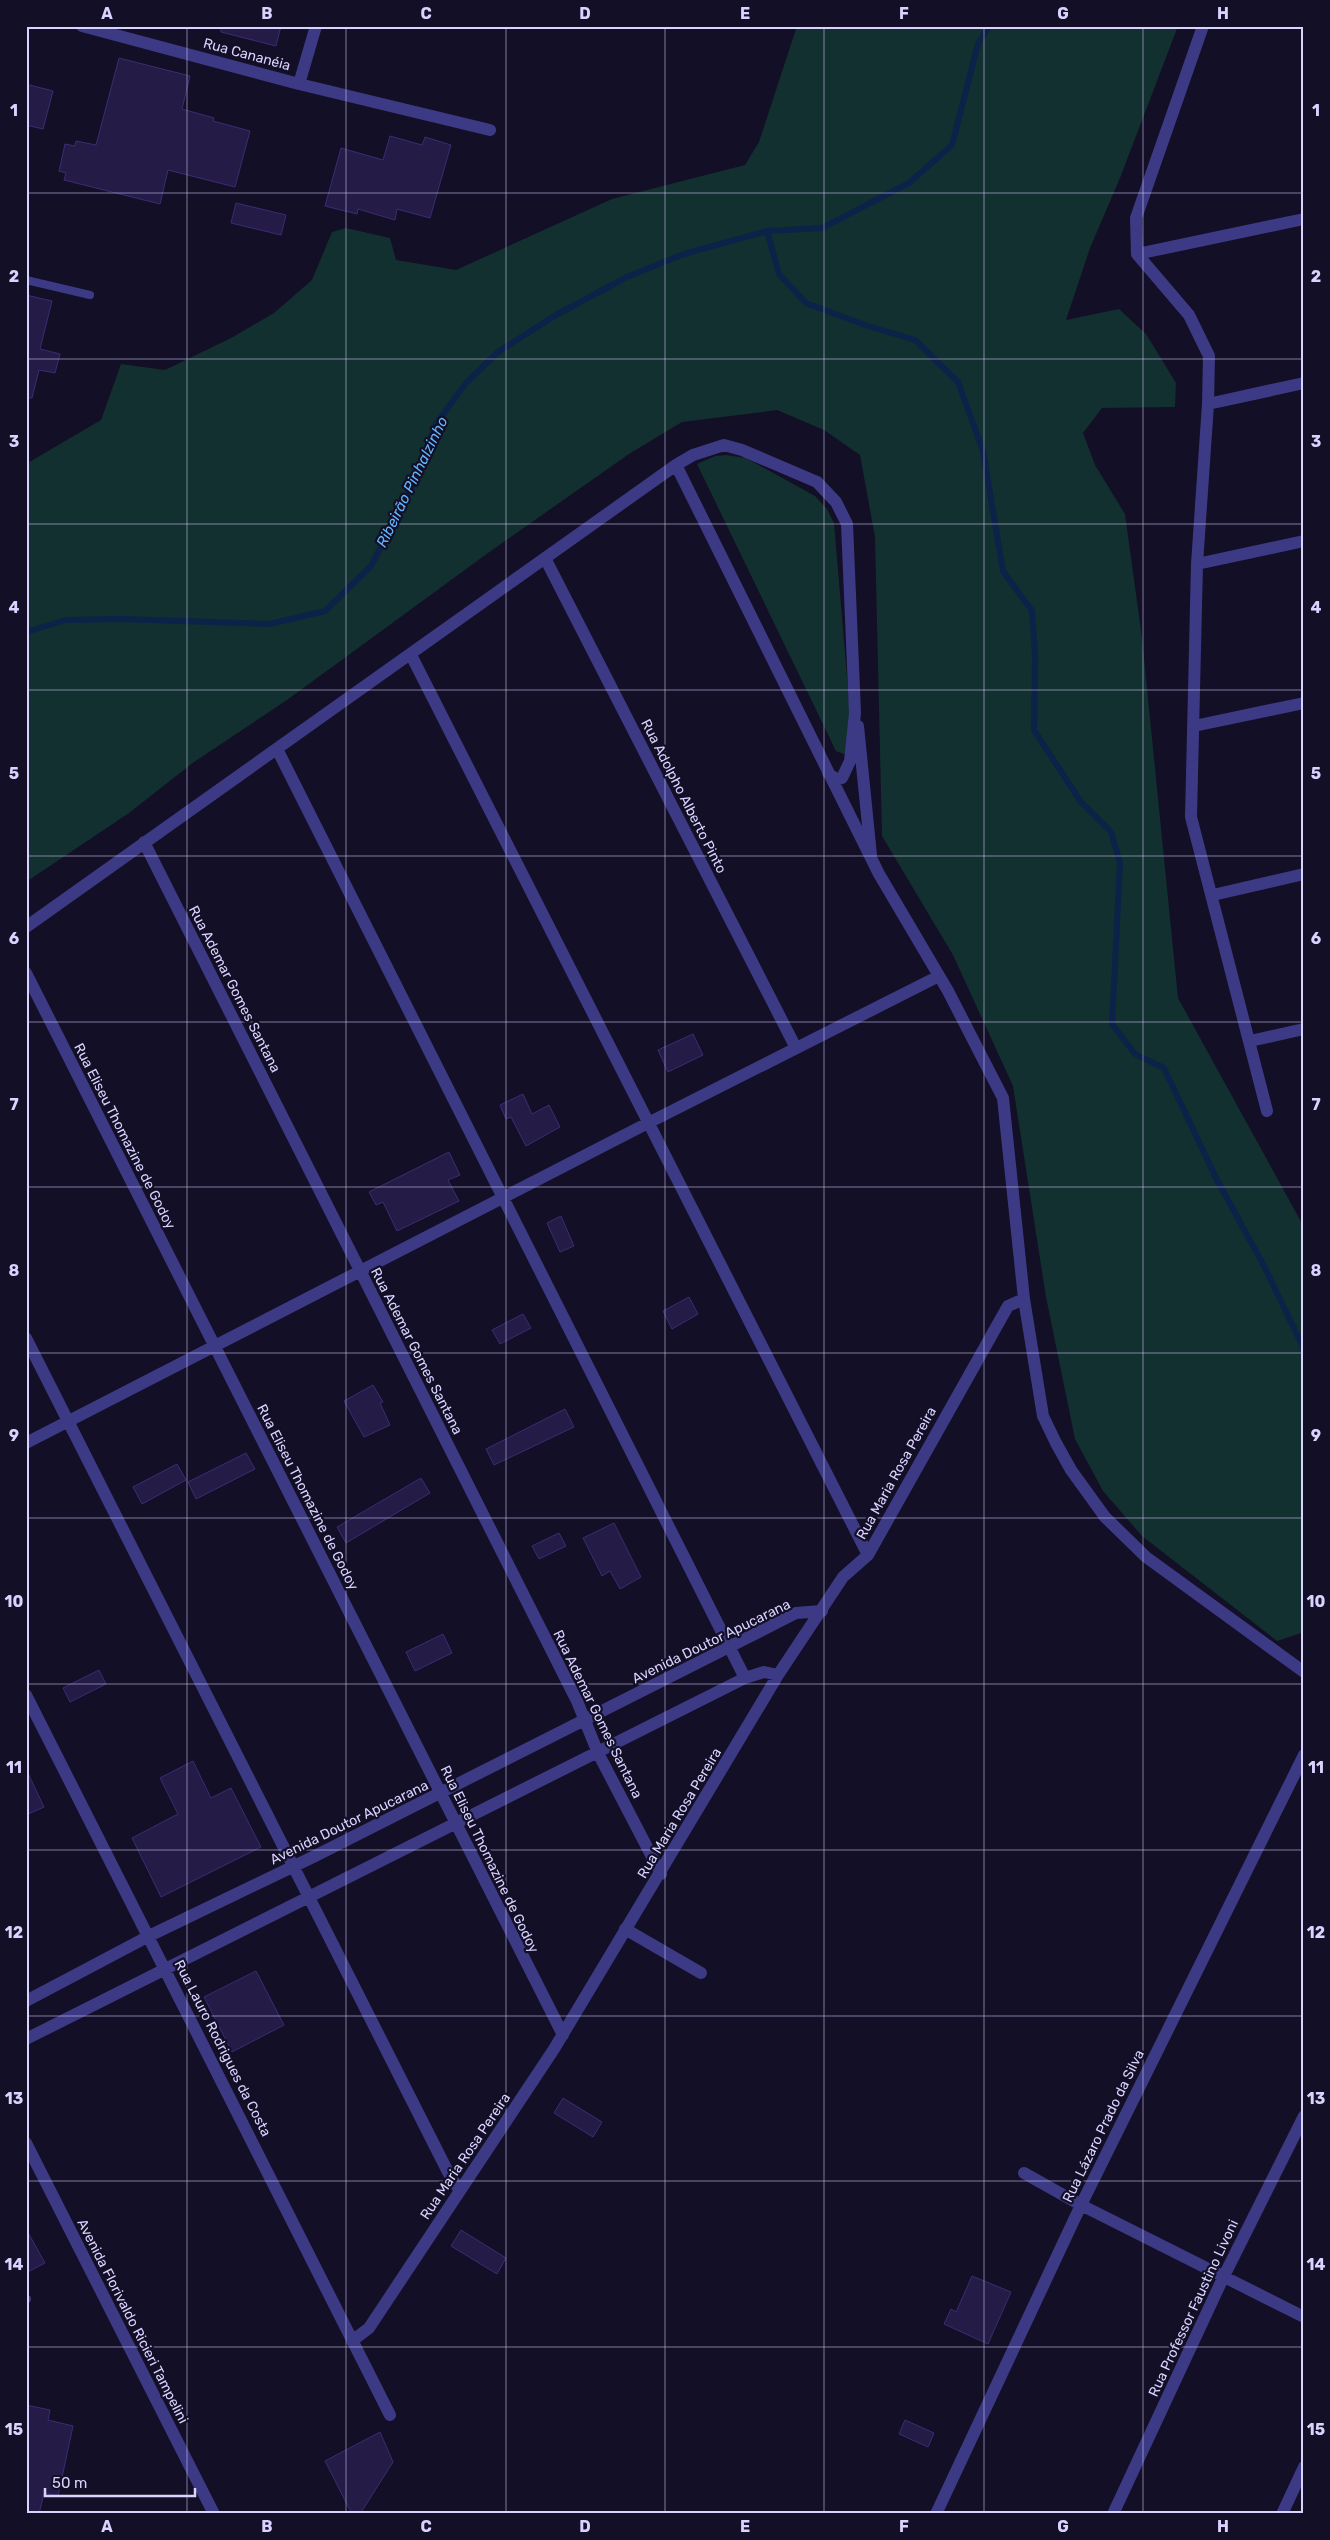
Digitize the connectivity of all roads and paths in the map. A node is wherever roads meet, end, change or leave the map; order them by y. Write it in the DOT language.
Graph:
graph roads {
  1 [pos="82,26"];
  2 [pos="1203,26"];
  3 [pos="314,32"];
  4 [pos="299,84"];
  5 [pos="490,130"];
  6 [pos="1304,219"];
  7 [pos="1137,254"];
  8 [pos="26,280"];
  9 [pos="90,295"];
  10 [pos="1304,383"];
  11 [pos="1208,404"];
  12 [pos="676,465"];
  13 [pos="1304,541"];
  14 [pos="545,558"];
  15 [pos="1197,564"];
  16 [pos="411,655"];
  17 [pos="1304,703"];
  18 [pos="855,713"];
  19 [pos="1194,726"];
  20 [pos="277,749"];
  21 [pos="828,773"];
  22 [pos="144,842"];
  23 [pos="872,860"];
  24 [pos="1304,874"];
  25 [pos="1212,895"];
  26 [pos="26,927"];
  27 [pos="26,973"];
  28 [pos="939,976"];
  29 [pos="1304,1030"];
  30 [pos="1250,1042"];
  31 [pos="796,1048"];
  32 [pos="1267,1111"];
  33 [pos="648,1123"];
  34 [pos="503,1198"];
  35 [pos="360,1271"];
  36 [pos="1024,1299"];
  37 [pos="26,1338"];
  38 [pos="215,1347"];
  39 [pos="69,1421"];
  40 [pos="26,1443"];
  41 [pos="868,1555"];
  42 [pos="822,1611"];
  43 [pos="729,1647"];
  44 [pos="1304,1672"];
  45 [pos="778,1675"];
  46 [pos="745,1678"];
  47 [pos="26,1696"];
  48 [pos="586,1720"];
  49 [pos="598,1753"];
  50 [pos="1304,1755"];
  51 [pos="441,1793"];
  52 [pos="456,1824"];
  53 [pos="294,1866"];
  54 [pos="660,1874"];
  55 [pos="310,1898"];
  56 [pos="625,1929"];
  57 [pos="149,1936"];
  58 [pos="167,1970"];
  59 [pos="701,1973"];
  60 [pos="26,2001"];
  61 [pos="563,2035"];
  62 [pos="26,2039"];
  63 [pos="1304,2116"];
  64 [pos="26,2143"];
  65 [pos="1024,2173"];
  66 [pos="460,2191"];
  67 [pos="1081,2205"];
  68 [pos="1223,2278"];
  69 [pos="1304,2318"];
  70 [pos="352,2341"];
  71 [pos="390,2415"];
  72 [pos="1304,2467"];
  73 [pos="214,2514"];
  74 [pos="936,2514"];
  75 [pos="1113,2514"];
  76 [pos="1282,2514"];
  1 -- 4 [label="street, Rua Cananéia"];
  2 -- 7 [label="street"];
  3 -- 4 [label="street, Rua Cananéia"];
  4 -- 5 [label="street"];
  6 -- 7 [label="street"];
  7 -- 11 [label="street"];
  8 -- 9 [label="lane"];
  10 -- 11 [label="street"];
  11 -- 15 [label="street"];
  12 -- 14 [label="street"];
  12 -- 18 [label="street"];
  12 -- 21 [label="street"];
  13 -- 15 [label="street"];
  14 -- 16 [label="street"];
  14 -- 31 [label="street, Rua Adolpho Alberto Pinto"];
  15 -- 19 [label="street"];
  16 -- 20 [label="street"];
  16 -- 33 [label="street"];
  17 -- 19 [label="street"];
  18 -- 21 [label="street"];
  18 -- 23 [label="street"];
  19 -- 25 [label="street"];
  20 -- 22 [label="street"];
  20 -- 34 [label="street"];
  21 -- 23 [label="street"];
  22 -- 26 [label="street"];
  22 -- 35 [label="street, Rua Ademar Gomes Santana"];
  23 -- 28 [label="street"];
  24 -- 25 [label="street"];
  25 -- 30 [label="street"];
  27 -- 38 [label="street, Rua Eliseu Thomazine de Godoy"];
  28 -- 31 [label="street"];
  28 -- 36 [label="street"];
  29 -- 30 [label="street"];
  30 -- 32 [label="street"];
  31 -- 33 [label="street"];
  33 -- 34 [label="street"];
  33 -- 41 [label="street"];
  34 -- 35 [label="street"];
  34 -- 43 [label="street"];
  35 -- 38 [label="street"];
  35 -- 48 [label="street, Rua Ademar Gomes Santana"];
  36 -- 41 [label="street, Rua Maria Rosa Pereira"];
  36 -- 44 [label="street"];
  37 -- 39 [label="street"];
  38 -- 39 [label="street"];
  38 -- 51 [label="street, Rua Eliseu Thomazine de Godoy"];
  39 -- 40 [label="street"];
  39 -- 53 [label="street"];
  41 -- 42 [label="street, Rua Maria Rosa Pereira"];
  42 -- 43 [label="street, Avenida Doutor Apucarana"];
  42 -- 45 [label="street, Rua Maria Rosa Pereira"];
  43 -- 46 [label="street"];
  43 -- 48 [label="street, Avenida Doutor Apucarana"];
  45 -- 46 [label="street"];
  45 -- 54 [label="street, Rua Maria Rosa Pereira"];
  46 -- 49 [label="street"];
  47 -- 57 [label="street, Rua Lauro Rodrigues da Costa"];
  48 -- 49 [label="street, Rua Ademar Gomes Santana"];
  48 -- 51 [label="street, Avenida Doutor Apucarana"];
  49 -- 52 [label="street"];
  49 -- 54 [label="street, Rua Ademar Gomes Santana"];
  50 -- 67 [label="street, Rua Lázaro Prado da Silva"];
  51 -- 52 [label="street, Rua Eliseu Thomazine de Godoy"];
  51 -- 53 [label="street, Avenida Doutor Apucarana"];
  52 -- 55 [label="street"];
  52 -- 61 [label="street, Rua Eliseu Thomazine de Godoy"];
  53 -- 55 [label="street"];
  53 -- 57 [label="street, Avenida Doutor Apucarana"];
  54 -- 56 [label="street, Rua Maria Rosa Pereira"];
  55 -- 58 [label="street"];
  55 -- 66 [label="street"];
  56 -- 59 [label="street"];
  56 -- 61 [label="street, Rua Maria Rosa Pereira"];
  57 -- 58 [label="street, Rua Lauro Rodrigues da Costa"];
  57 -- 60 [label="street, Avenida Doutor Apucarana"];
  58 -- 62 [label="street"];
  58 -- 70 [label="street, Rua Lauro Rodrigues da Costa"];
  61 -- 66 [label="street, Rua Maria Rosa Pereira"];
  63 -- 68 [label="street, Rua Professor Faustino Livoni"];
  64 -- 73 [label="street, Avenida Florivaldo Ricieri Tampelini"];
  65 -- 67 [label="street"];
  66 -- 70 [label="street, Rua Maria Rosa Pereira"];
  67 -- 68 [label="street"];
  67 -- 74 [label="street, Rua Lázaro Prado da Silva"];
  68 -- 69 [label="street"];
  68 -- 75 [label="street, Rua Professor Faustino Livoni"];
  70 -- 71 [label="street, Rua Lauro Rodrigues da Costa"];
  72 -- 76 [label="street"];
}
